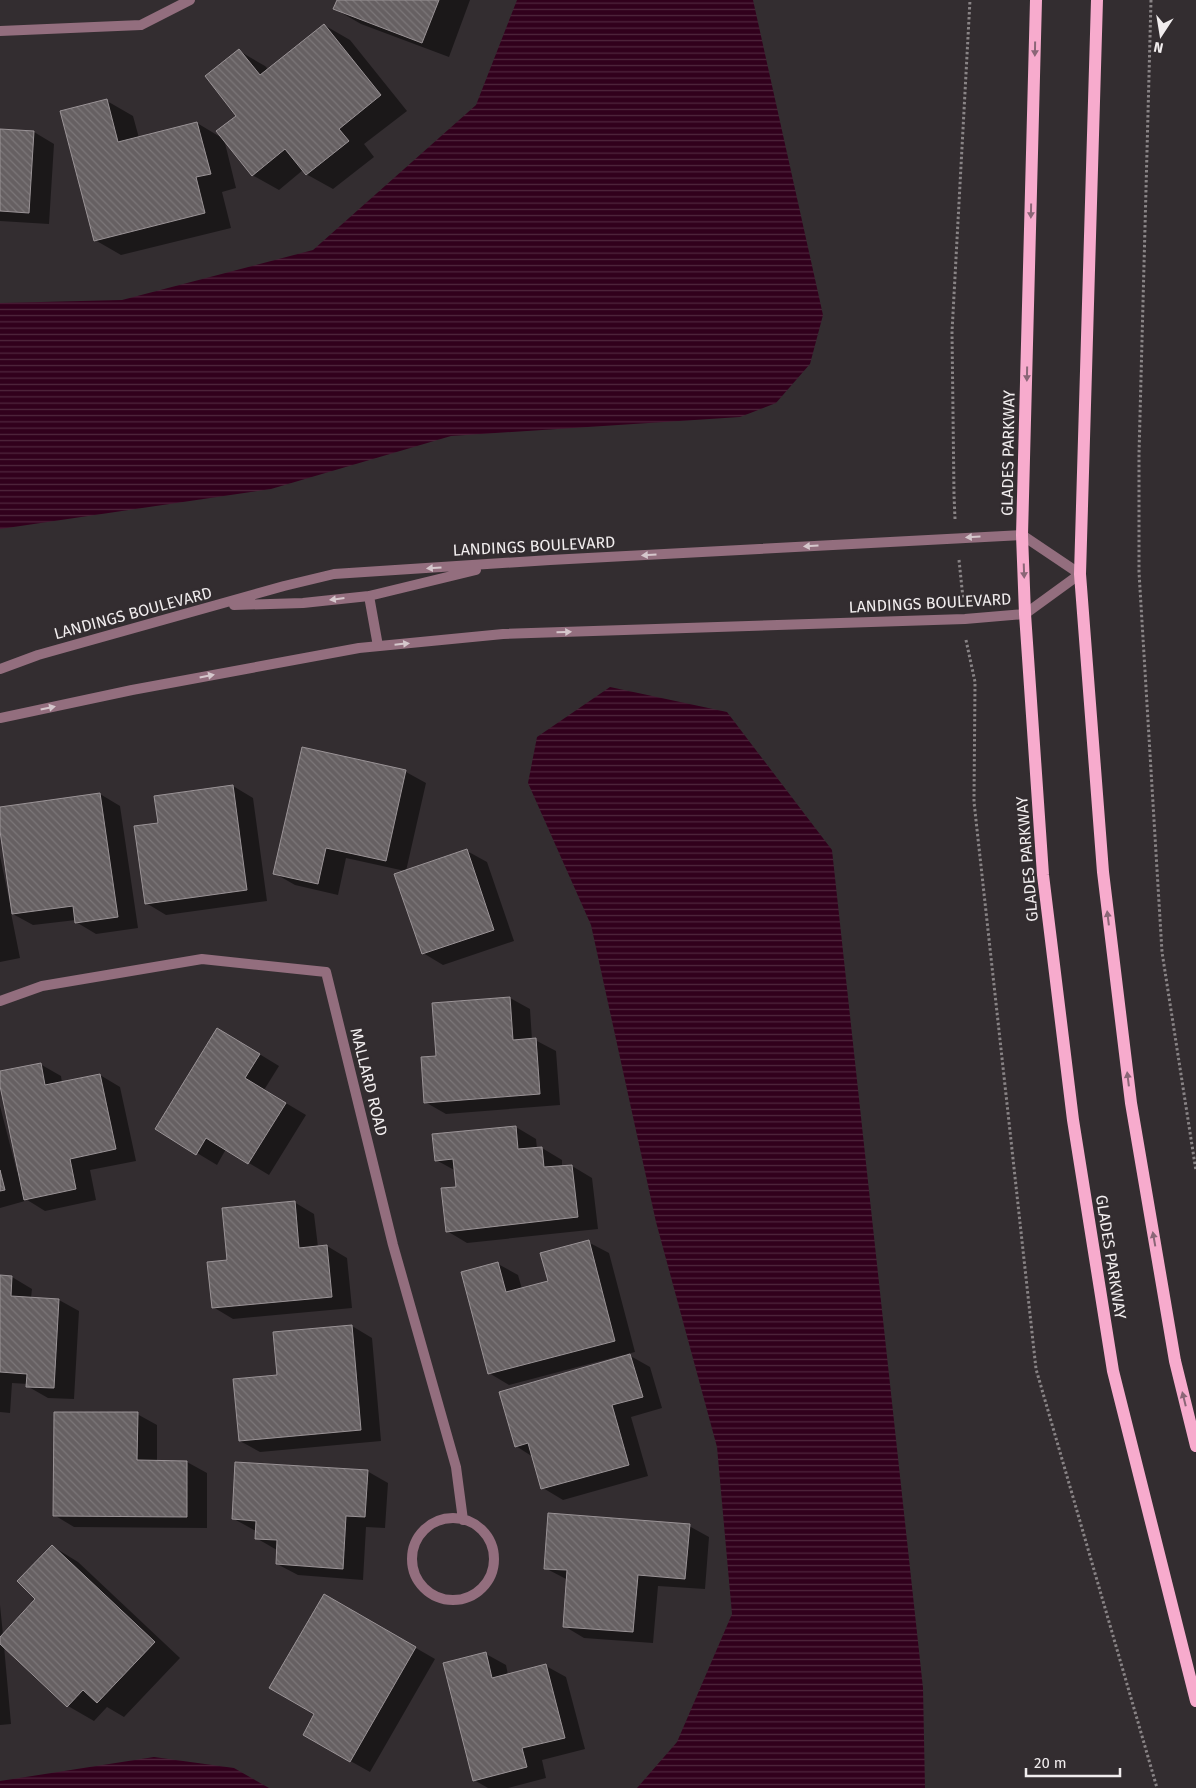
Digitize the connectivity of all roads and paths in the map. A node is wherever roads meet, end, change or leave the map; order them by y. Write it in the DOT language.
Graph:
graph roads {
  1 [pos="190,0"];
  2 [pos="970,0"];
  3 [pos="1036,0"];
  4 [pos="1097,0"];
  5 [pos="1151,0"];
  6 [pos="0,31"];
  7 [pos="1022,535"];
  8 [pos="957,538"];
  9 [pos="504,563"];
  10 [pos="1080,574"];
  11 [pos="369,596"];
  12 [pos="220,605"];
  13 [pos="1025,614"];
  14 [pos="965,619"];
  15 [pos="378,646"];
  16 [pos="0,669"];
  17 [pos="0,718"];
  18 [pos="0,1001"];
  19 [pos="1196,1171"];
  20 [pos="1196,1446"];
  21 [pos="464,1520"];
  22 [pos="1196,1701"];
  23 [pos="1157,1788"];
  1 -- 6 [label="street"];
  2 -- 8 [label="path"];
  3 -- 7 [label="main road, GLADES PARKWAY, one-way"];
  4 -- 10 [label="main road"];
  5 -- 19 [label="path"];
  7 -- 8 [label="street, LANDINGS BOULEVARD, one-way"];
  7 -- 10 [label="street"];
  7 -- 13 [label="main road, GLADES PARKWAY, one-way"];
  8 -- 9 [label="street, LANDINGS BOULEVARD, one-way"];
  8 -- 14 [label="path"];
  9 -- 11 [label="street"];
  9 -- 12 [label="street, LANDINGS BOULEVARD, one-way"];
  10 -- 13 [label="street, LANDINGS BOULEVARD"];
  20 -- 10 [label="main road, one-way"];
  11 -- 12 [label="street, one-way"];
  11 -- 15 [label="street"];
  12 -- 16 [label="street, LANDINGS BOULEVARD"];
  13 -- 14 [label="street, LANDINGS BOULEVARD"];
  13 -- 22 [label="main road, GLADES PARKWAY"];
  15 -- 14 [label="street, LANDINGS BOULEVARD, one-way"];
  14 -- 23 [label="path"];
  17 -- 15 [label="street, LANDINGS BOULEVARD, one-way"];
  18 -- 21 [label="street, MALLARD ROAD"];
  21 -- 21 [label="street"];
}
